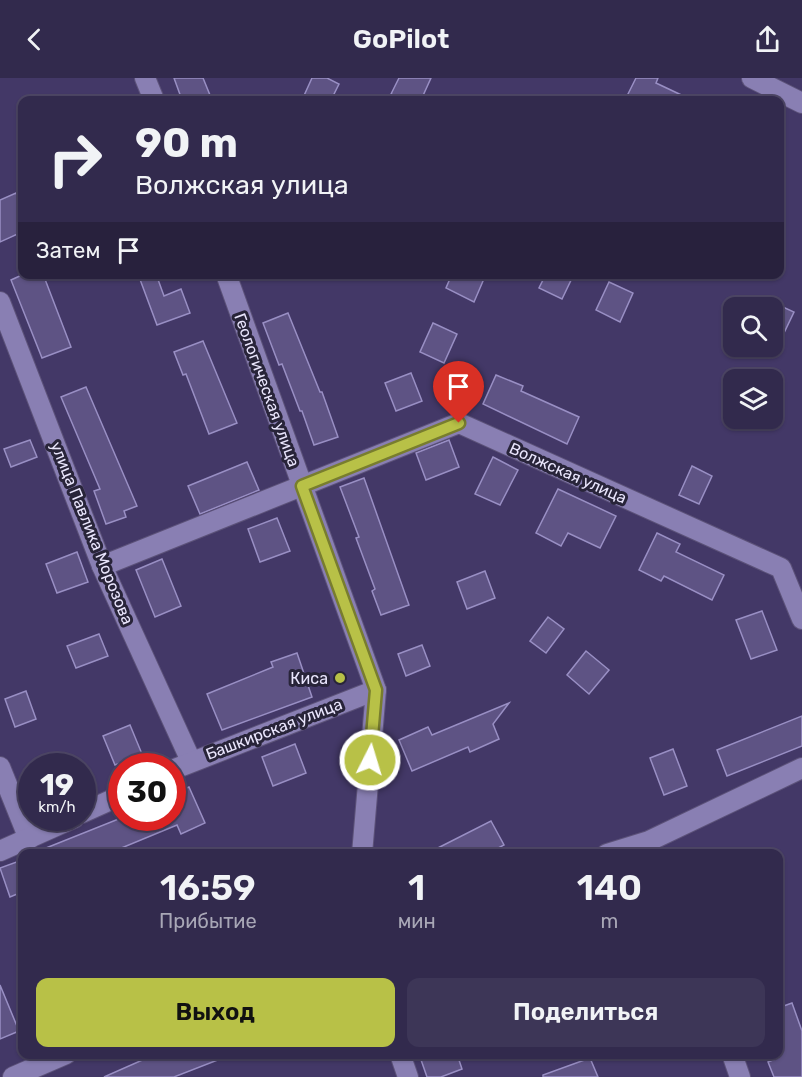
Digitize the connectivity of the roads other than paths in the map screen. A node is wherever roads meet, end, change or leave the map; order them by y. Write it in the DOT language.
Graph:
graph roads {
  1 [pos="145,78"];
  2 [pos="752,78"];
  3 [pos="152,96"];
  4 [pos="802,103"];
  5 [pos="228,279"];
  6 [pos="0,302"];
  7 [pos="302,486"];
  8 [pos="102,566"];
  9 [pos="802,619"];
  10 [pos="376,690"];
  11 [pos="191,761"];
  12 [pos="186,763"];
  13 [pos="0,767"];
  14 [pos="802,768"];
  15 [pos="46,831"];
  16 [pos="29,839"];
  17 [pos="651,847"];
  18 [pos="362,849"];
  19 [pos="0,851"];
  20 [pos="54,1059"];
  21 [pos="402,1059"];
  22 [pos="734,1059"];
  23 [pos="13,1077"];
  24 [pos="408,1077"];
  25 [pos="740,1077"];
  1 -- 3 [label="street"];
  2 -- 4 [label="street"];
  5 -- 7 [label="street, Геологическая улица"];
  6 -- 8 [label="street, улица Павлика Морозова"];
  7 -- 8 [label="street, Волжская улица"];
  7 -- 9 [label="street, Волжская улица"];
  7 -- 10 [label="street, Геологическая улица"];
  8 -- 11 [label="street, улица Павлика Морозова"];
  10 -- 11 [label="street, Башкирская улица"];
  10 -- 18 [label="street, Геологическая улица"];
  11 -- 12 [label="street, Башкирская улица"];
  13 -- 16 [label="street"];
  14 -- 17 [label="street"];
  15 -- 16 [label="street"];
  16 -- 19 [label="street"];
  20 -- 23 [label="street"];
  21 -- 24 [label="street"];
  22 -- 25 [label="street"];
}
